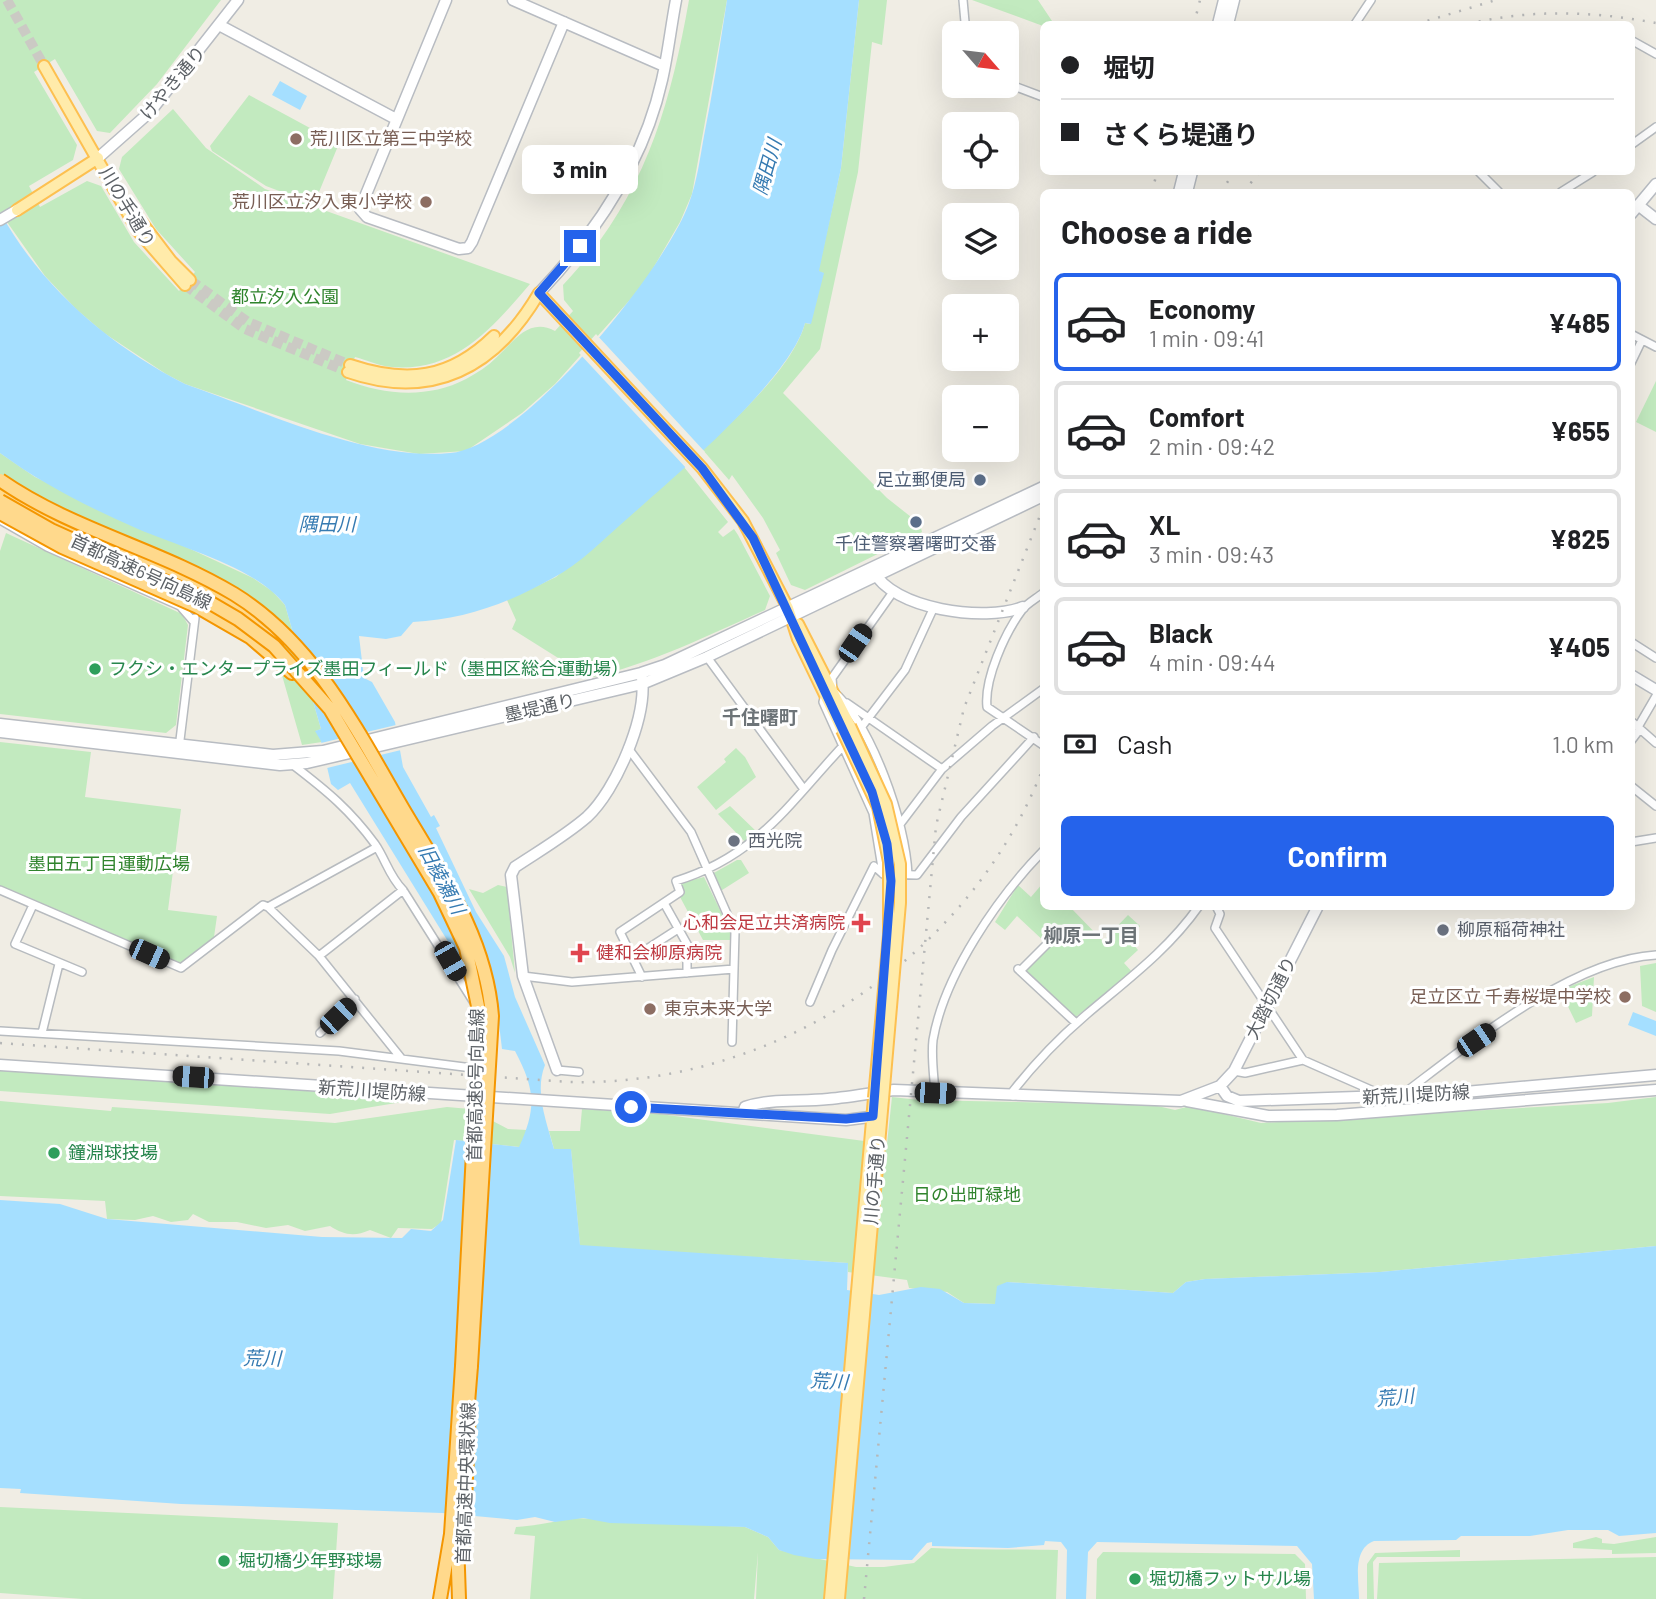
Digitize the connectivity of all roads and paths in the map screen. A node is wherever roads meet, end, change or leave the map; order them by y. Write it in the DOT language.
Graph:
graph roads {
  1 [pos="238,0"];
  2 [pos="446,0"];
  3 [pos="513,0"];
  4 [pos="676,0"];
  5 [pos="963,0"];
  6 [pos="1224,0"];
  7 [pos="1234,0"];
  8 [pos="1371,0"];
  9 [pos="965,21"];
  10 [pos="1220,21"];
  11 [pos="1229,21"];
  12 [pos="1357,21"];
  13 [pos="564,22"];
  14 [pos="219,25"];
  15 [pos="1635,42"];
  16 [pos="1656,54"];
  17 [pos="44,66"];
  18 [pos="664,66"];
  19 [pos="1019,88"];
  20 [pos="1040,96"];
  21 [pos="396,119"];
  22 [pos="1656,127"];
  23 [pos="1635,142"];
  24 [pos="98,158"];
  25 [pos="1482,175"];
  26 [pos="1588,175"];
  27 [pos="1656,184"];
  28 [pos="1496,189"];
  29 [pos="1566,189"];
  30 [pos="1635,209"];
  31 [pos="17,210"];
  32 [pos="1635,210"];
  33 [pos="1656,219"];
  34 [pos="0,220"];
  35 [pos="188,283"];
  36 [pos="539,293"];
  37 [pos="1635,336"];
  38 [pos="1642,340"];
  39 [pos="1656,346"];
  40 [pos="1635,355"];
  41 [pos="349,368"];
  42 [pos="0,480"];
  43 [pos="1040,489"];
  44 [pos="0,491"];
  45 [pos="1040,497"];
  46 [pos="0,501"];
  47 [pos="0,513"];
  48 [pos="0,520"];
  49 [pos="874,572"];
  50 [pos="893,592"];
  51 [pos="1040,595"];
  52 [pos="180,606"];
  53 [pos="934,607"];
  54 [pos="1023,607"];
  55 [pos="790,612"];
  56 [pos="194,622"];
  57 [pos="1635,645"];
  58 [pos="707,657"];
  59 [pos="1656,658"];
  60 [pos="642,678"];
  61 [pos="1635,678"];
  62 [pos="1040,691"];
  63 [pos="829,693"];
  64 [pos="1656,693"];
  65 [pos="337,699"];
  66 [pos="846,702"];
  67 [pos="870,719"];
  68 [pos="1001,719"];
  69 [pos="0,723"];
  70 [pos="1636,726"];
  71 [pos="851,728"];
  72 [pos="0,732"];
  73 [pos="1034,737"];
  74 [pos="351,742"];
  75 [pos="1040,742"];
  76 [pos="1656,743"];
  77 [pos="842,746"];
  78 [pos="179,748"];
  79 [pos="628,748"];
  80 [pos="324,755"];
  81 [pos="293,765"];
  82 [pos="942,769"];
  83 [pos="803,788"];
  84 [pos="1635,789"];
  85 [pos="1656,806"];
  86 [pos="901,823"];
  87 [pos="1656,838"];
  88 [pos="1635,841"];
  89 [pos="377,847"];
  90 [pos="1040,854"];
  91 [pos="707,871"];
  92 [pos="883,874"];
  93 [pos="908,875"];
  94 [pos="0,890"];
  95 [pos="403,890"];
  96 [pos="664,903"];
  97 [pos="33,905"];
  98 [pos="268,907"];
  99 [pos="1195,910"];
  100 [pos="1218,910"];
  101 [pos="1316,910"];
  102 [pos="678,929"];
  103 [pos="1047,944"];
  104 [pos="1656,955"];
  105 [pos="319,956"];
  106 [pos="633,958"];
  107 [pos="60,964"];
  108 [pos="734,969"];
  109 [pos="82,972"];
  110 [pos="687,973"];
  111 [pos="523,976"];
  112 [pos="642,977"];
  113 [pos="355,999"];
  114 [pos="810,1002"];
  115 [pos="1267,1004"];
  116 [pos="1076,1023"];
  117 [pos="0,1031"];
  118 [pos="42,1033"];
  119 [pos="320,1033"];
  120 [pos="732,1042"];
  121 [pos="401,1058"];
  122 [pos="1303,1060"];
  123 [pos="0,1065"];
  124 [pos="557,1070"];
  125 [pos="1234,1070"];
  126 [pos="579,1072"];
  127 [pos="1656,1075"];
  128 [pos="1220,1086"];
  129 [pos="1656,1090"];
  130 [pos="935,1093"];
  131 [pos="1408,1095"];
  132 [pos="1013,1096"];
  133 [pos="1379,1097"];
  134 [pos="1185,1100"];
  135 [pos="743,1113"];
  136 [pos="877,1121"];
  137 [pos="467,1366"];
  138 [pos="440,1599"];
  139 [pos="446,1599"];
  140 [pos="459,1599"];
  141 [pos="465,1599"];
  142 [pos="830,1599"];
  143 [pos="839,1599"];
  1 -- 14 [label="main road, けやき通り"];
  2 -- 21 [label="main road"];
  3 -- 13 [label="main road"];
  4 -- 18 [label="main road"];
  5 -- 9 [label="street"];
  6 -- 10 [label="main road"];
  7 -- 11 [label="main road"];
  8 -- 12 [label="street"];
  13 -- 18 [label="main road"];
  13 -- 21 [label="main road"];
  14 -- 21 [label="main road"];
  14 -- 24 [label="main road, けやき通り"];
  15 -- 16 [label="street"];
  17 -- 24 [label="main road, 川の手通り"];
  18 -- 36 [label="main road"];
  19 -- 20 [label="street"];
  22 -- 23 [label="street"];
  24 -- 31 [label="main road"];
  24 -- 35 [label="main road, 川の手通り"];
  25 -- 28 [label="street"];
  26 -- 29 [label="street"];
  27 -- 30 [label="main road"];
  31 -- 34 [label="main road"];
  32 -- 33 [label="main road"];
  36 -- 41 [label="main road"];
  36 -- 55 [label="main road, 川の手通り"];
  37 -- 38 [label="street"];
  38 -- 39 [label="street"];
  38 -- 40 [label="street"];
  42 -- 65 [label="highway, 首都高速6号向島線, bridge"];
  43 -- 49 [label="main road, 墨堤通り"];
  44 -- 65 [label="highway, bridge"];
  45 -- 49 [label="main road, 墨堤通り"];
  46 -- 74 [label="highway, 首都高速6号向島線, bridge"];
  47 -- 74 [label="highway, bridge"];
  48 -- 52 [label="street"];
  49 -- 50 [label="main road"];
  49 -- 55 [label="main road, 墨堤通り"];
  50 -- 53 [label="main road"];
  50 -- 63 [label="street"];
  51 -- 54 [label="street"];
  52 -- 56 [label="street"];
  52 -- 56 [label="street"];
  53 -- 54 [label="main road"];
  53 -- 67 [label="street"];
  54 -- 68 [label="street"];
  55 -- 58 [label="main road, 墨堤通り"];
  55 -- 60 [label="main road, 墨堤通り"];
  55 -- 63 [label="main road, 川の手通り"];
  56 -- 78 [label="street"];
  57 -- 59 [label="street"];
  58 -- 60 [label="main road, 墨堤通り"];
  58 -- 83 [label="street"];
  60 -- 79 [label="main road"];
  60 -- 80 [label="main road, 墨堤通り, bridge"];
  61 -- 64 [label="main road"];
  62 -- 68 [label="street"];
  63 -- 66 [label="street"];
  63 -- 71 [label="main road, 川の手通り"];
  63 -- 77 [label="street"];
  64 -- 70 [label="street"];
  65 -- 137 [label="highway, 首都高速6号向島線, bridge"];
  66 -- 67 [label="street"];
  66 -- 71 [label="street"];
  67 -- 71 [label="street"];
  67 -- 82 [label="street"];
  68 -- 73 [label="street"];
  68 -- 82 [label="street"];
  69 -- 78 [label="main road, 墨堤通り"];
  70 -- 76 [label="street"];
  71 -- 86 [label="street"];
  71 -- 136 [label="main road, 川の手通り, bridge"];
  72 -- 78 [label="main road, 墨堤通り"];
  73 -- 75 [label="street"];
  73 -- 93 [label="street"];
  74 -- 137 [label="highway, 首都高速6号向島線, bridge"];
  77 -- 83 [label="street"];
  77 -- 92 [label="street"];
  78 -- 80 [label="main road, 墨堤通り"];
  78 -- 81 [label="main road, 墨堤通り"];
  79 -- 91 [label="street"];
  79 -- 111 [label="main road"];
  80 -- 81 [label="main road, 墨堤通り"];
  81 -- 89 [label="street"];
  82 -- 86 [label="street"];
  83 -- 91 [label="street"];
  84 -- 85 [label="street"];
  86 -- 93 [label="street"];
  87 -- 88 [label="street"];
  89 -- 95 [label="street"];
  89 -- 98 [label="street"];
  90 -- 130 [label="street"];
  91 -- 96 [label="street"];
  91 -- 108 [label="street"];
  92 -- 93 [label="street"];
  92 -- 114 [label="street"];
  94 -- 97 [label="street"];
  95 -- 105 [label="street"];
  95 -- 121 [label="street"];
  96 -- 102 [label="street"];
  96 -- 106 [label="street"];
  97 -- 98 [label="street"];
  97 -- 107 [label="street"];
  98 -- 105 [label="street"];
  99 -- 116 [label="street"];
  100 -- 115 [label="street"];
  101 -- 115 [label="main road, 大踏切通り"];
  102 -- 106 [label="street"];
  102 -- 110 [label="street"];
  103 -- 116 [label="street"];
  104 -- 131 [label="street"];
  105 -- 113 [label="street"];
  106 -- 112 [label="street"];
  107 -- 109 [label="street"];
  107 -- 118 [label="street"];
  108 -- 110 [label="street"];
  108 -- 120 [label="street"];
  110 -- 112 [label="street"];
  111 -- 112 [label="street"];
  111 -- 124 [label="main road"];
  113 -- 119 [label="street"];
  113 -- 121 [label="street"];
  115 -- 122 [label="street"];
  115 -- 125 [label="main road, 大踏切通り"];
  116 -- 132 [label="street"];
  117 -- 118 [label="street"];
  118 -- 121 [label="street"];
  122 -- 125 [label="street"];
  122 -- 133 [label="street"];
  123 -- 135 [label="main road, 新荒川堤防線"];
  124 -- 126 [label="street"];
  125 -- 128 [label="main road, 大踏切通り"];
  127 -- 131 [label="main road, 新荒川堤防線"];
  128 -- 133 [label="main road, 新荒川堤防線"];
  128 -- 134 [label="main road, 新荒川堤防線"];
  129 -- 134 [label="main road, 新荒川堤防線"];
  130 -- 132 [label="main road, 新荒川堤防線"];
  130 -- 135 [label="main road, 新荒川堤防線"];
  131 -- 133 [label="main road, 新荒川堤防線"];
  132 -- 134 [label="main road, 新荒川堤防線"];
  135 -- 136 [label="main road, 新荒川堤防線"];
  136 -- 142 [label="main road, 川の手通り"];
  136 -- 143 [label="main road, 川の手通り"];
  137 -- 138 [label="highway"];
  137 -- 139 [label="highway"];
  137 -- 140 [label="highway, 首都高速6号向島線"];
  137 -- 141 [label="highway, 首都高速中央環状線"];
}
